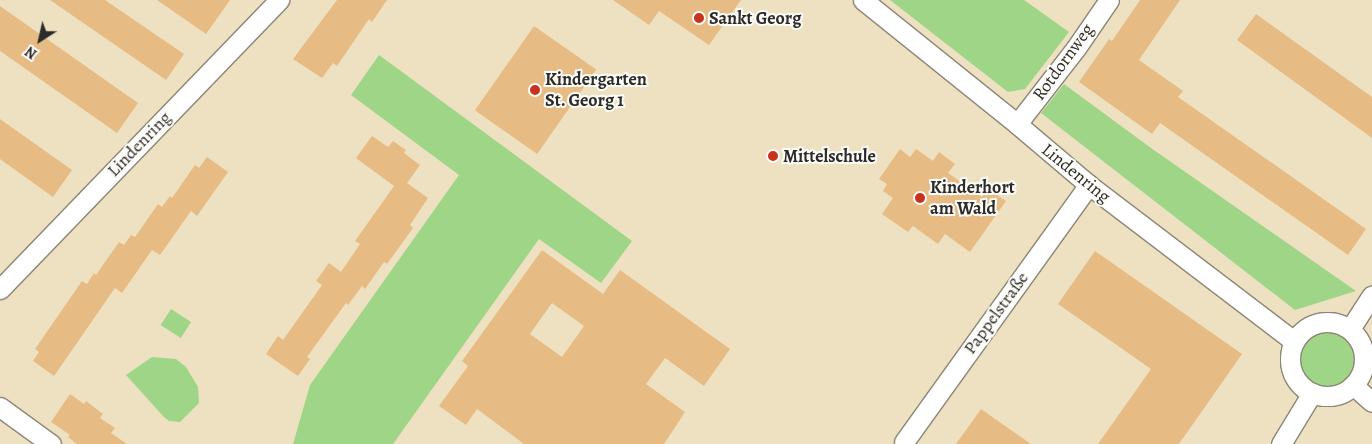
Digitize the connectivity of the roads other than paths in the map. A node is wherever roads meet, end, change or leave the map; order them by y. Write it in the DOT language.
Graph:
graph roads {
  1 [pos="279,0"];
  2 [pos="863,0"];
  3 [pos="1108,0"];
  4 [pos="1017,124"];
  5 [pos="1088,185"];
  6 [pos="0,289"];
  7 [pos="1372,295"];
  8 [pos="1350,329"];
  9 [pos="1294,341"];
  10 [pos="1353,385"];
  11 [pos="1312,392"];
  12 [pos="1372,402"];
  13 [pos="0,407"];
  14 [pos="904,442"];
  15 [pos="51,444"];
  16 [pos="1281,444"];
  1 -- 6 [label="street, Lindenring"];
  2 -- 4 [label="street, Lindenring"];
  3 -- 4 [label="street, Rotdornweg"];
  4 -- 5 [label="street, Lindenring"];
  5 -- 9 [label="street, Lindenring"];
  5 -- 14 [label="street, Pappelstraße"];
  7 -- 8 [label="street"];
  8 -- 9 [label="street"];
  8 -- 10 [label="street"];
  9 -- 11 [label="street"];
  10 -- 11 [label="street"];
  10 -- 12 [label="street"];
  11 -- 16 [label="street"];
  13 -- 15 [label="street"];
}
